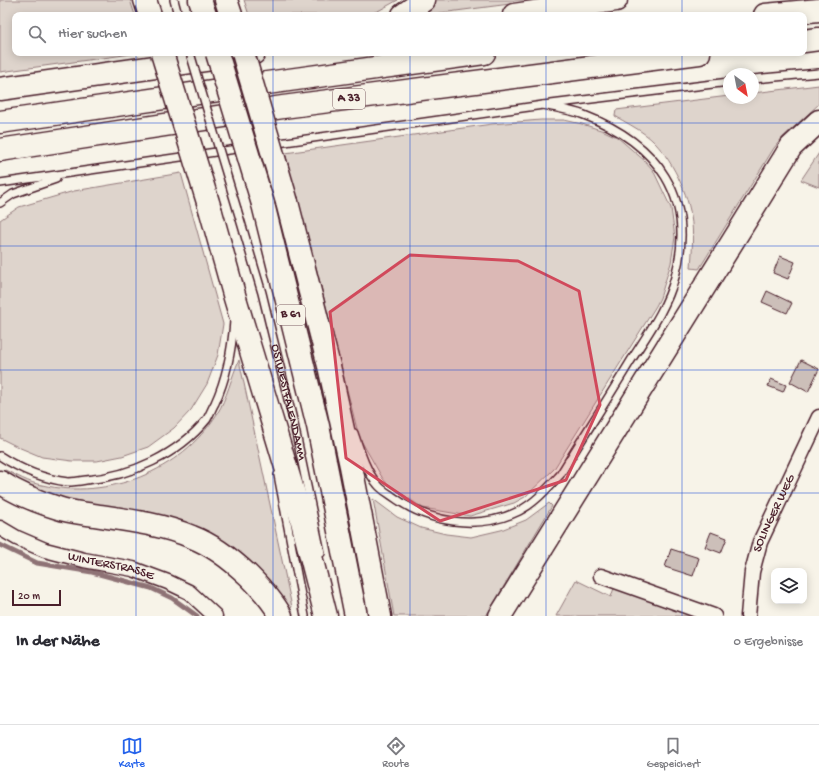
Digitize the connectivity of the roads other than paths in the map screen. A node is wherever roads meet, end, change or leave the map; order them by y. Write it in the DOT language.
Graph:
graph roads {
  1 [pos="200,0"];
  2 [pos="226,0"];
  3 [pos="424,0"];
  4 [pos="616,0"];
  5 [pos="174,2"];
  6 [pos="819,10"];
  7 [pos="177,12"];
  8 [pos="204,12"];
  9 [pos="230,12"];
  10 [pos="407,12"];
  11 [pos="534,12"];
  12 [pos="797,12"];
  13 [pos="819,39"];
  14 [pos="807,41"];
  15 [pos="163,56"];
  16 [pos="191,56"];
  17 [pos="218,56"];
  18 [pos="233,56"];
  19 [pos="244,56"];
  20 [pos="462,56"];
  21 [pos="676,56"];
  22 [pos="819,73"];
  23 [pos="759,78"];
  24 [pos="723,83"];
  25 [pos="0,89"];
  26 [pos="543,105"];
  27 [pos="819,121"];
  28 [pos="0,122"];
  29 [pos="0,150"];
  30 [pos="85,171"];
  31 [pos="0,184"];
  32 [pos="0,203"];
  33 [pos="235,298"];
  34 [pos="329,366"];
  35 [pos="346,408"];
  36 [pos="819,417"];
  37 [pos="351,423"];
  38 [pos="269,438"];
  39 [pos="0,456"];
  40 [pos="277,469"];
  41 [pos="0,482"];
  42 [pos="0,528"];
  43 [pos="322,562"];
  44 [pos="601,576"];
  45 [pos="324,577"];
  46 [pos="215,616"];
  47 [pos="281,616"];
  48 [pos="305,616"];
  49 [pos="326,616"];
  50 [pos="330,616"];
  51 [pos="356,616"];
  52 [pos="380,616"];
  53 [pos="500,616"];
  54 [pos="714,616"];
  55 [pos="748,616"];
  1 -- 8 [label="highway"];
  2 -- 9 [label="highway"];
  3 -- 10 [label="highway"];
  4 -- 11 [label="highway"];
  5 -- 7 [label="lane"];
  6 -- 12 [label="highway"];
  13 -- 14 [label="highway"];
  15 -- 33 [label="highway, bridge"];
  16 -- 43 [label="lane, OSTWESTFALENDAMM / B 61, bridge"];
  17 -- 51 [label="highway, OSTWESTFALENDAMM / B 61, bridge"];
  18 -- 25 [label="highway"];
  19 -- 34 [label="highway, bridge"];
  20 -- 28 [label="highway, A 33"];
  21 -- 29 [label="highway, A 33"];
  22 -- 23 [label="lane"];
  24 -- 26 [label="lane"];
  26 -- 30 [label="lane"];
  26 -- 37 [label="lane"];
  27 -- 53 [label="highway"];
  30 -- 31 [label="lane"];
  30 -- 32 [label="lane"];
  33 -- 38 [label="lane"];
  33 -- 39 [label="lane"];
  33 -- 49 [label="highway"];
  34 -- 35 [label="lane"];
  34 -- 52 [label="highway"];
  36 -- 55 [label="street, SOLINGER WEG"];
  40 -- 48 [label="lane"];
  41 -- 47 [label="highway"];
  42 -- 46 [label="street, WINTERSTRASSE"];
  44 -- 54 [label="street"];
  45 -- 50 [label="lane"];
}
